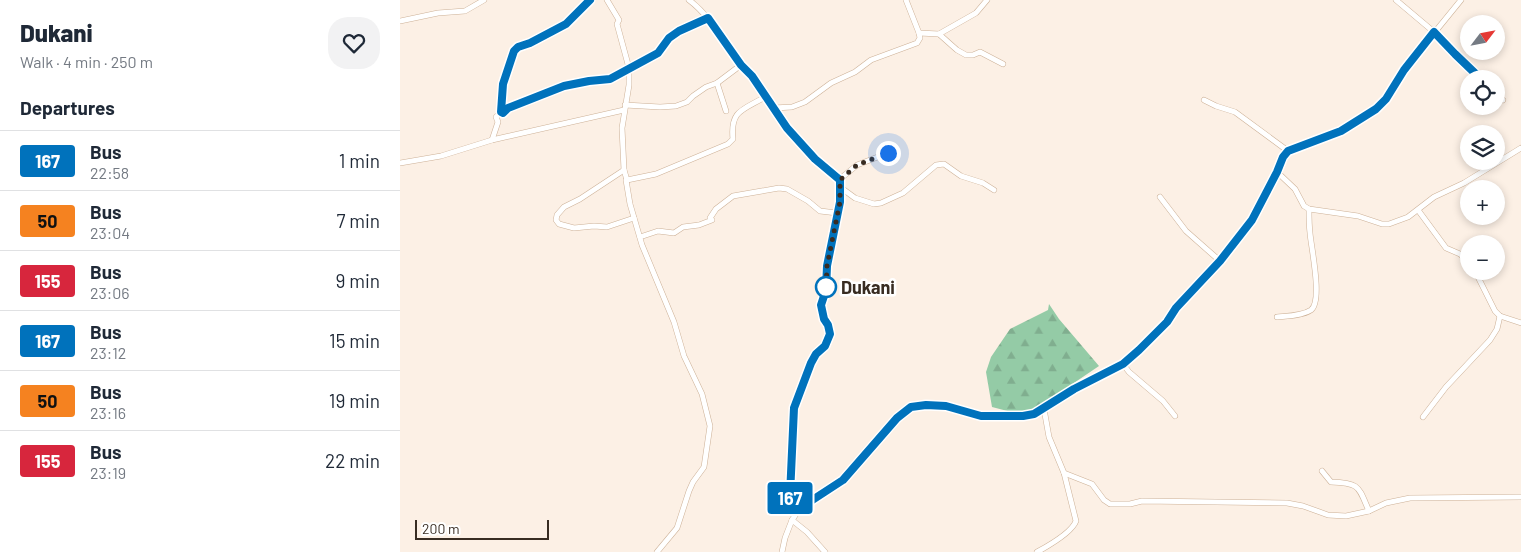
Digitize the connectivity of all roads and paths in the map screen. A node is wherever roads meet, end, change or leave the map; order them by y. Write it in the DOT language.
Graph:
graph roads {
  1 [pos="484,0"];
  2 [pos="590,0"];
  3 [pos="607,0"];
  4 [pos="689,0"];
  5 [pos="906,0"];
  6 [pos="987,0"];
  7 [pos="1396,0"];
  8 [pos="1461,0"];
  9 [pos="708,18"];
  10 [pos="400,21"];
  11 [pos="1434,32"];
  12 [pos="919,33"];
  13 [pos="939,34"];
  14 [pos="1003,64"];
  15 [pos="741,65"];
  16 [pos="629,68"];
  17 [pos="1472,70"];
  18 [pos="717,83"];
  19 [pos="764,97"];
  20 [pos="1204,100"];
  21 [pos="625,108"];
  22 [pos="774,108"];
  23 [pos="726,111"];
  24 [pos="501,112"];
  25 [pos="492,140"];
  26 [pos="1521,148"];
  27 [pos="1288,151"];
  28 [pos="888,153"];
  29 [pos="400,162"];
  30 [pos="624,170"];
  31 [pos="1277,172"];
  32 [pos="626,180"];
  33 [pos="840,180"];
  34 [pos="840,187"];
  35 [pos="994,190"];
  36 [pos="1160,197"];
  37 [pos="1309,209"];
  38 [pos="1418,210"];
  39 [pos="837,214"];
  40 [pos="634,218"];
  41 [pos="640,237"];
  42 [pos="1460,254"];
  43 [pos="1220,261"];
  44 [pos="1480,280"];
  45 [pos="1500,316"];
  46 [pos="1277,317"];
  47 [pos="1521,323"];
  48 [pos="1123,364"];
  49 [pos="1044,409"];
  50 [pos="1175,416"];
  51 [pos="1422,417"];
  52 [pos="1322,471"];
  53 [pos="1064,473"];
  54 [pos="1521,497"];
  55 [pos="800,508"];
  56 [pos="1369,511"];
  57 [pos="792,520"];
  58 [pos="657,552"];
  59 [pos="782,552"];
  60 [pos="825,552"];
  61 [pos="1037,552"];
  1 -- 10 [label="street"];
  2 -- 24 [label="street"];
  3 -- 16 [label="street"];
  4 -- 9 [label="street"];
  5 -- 12 [label="street"];
  6 -- 13 [label="street"];
  7 -- 11 [label="street"];
  8 -- 11 [label="street"];
  9 -- 15 [label="street"];
  9 -- 16 [label="street"];
  11 -- 17 [label="street"];
  11 -- 27 [label="street"];
  12 -- 13 [label="street"];
  12 -- 22 [label="street"];
  13 -- 14 [label="street"];
  15 -- 18 [label="street"];
  15 -- 19 [label="street"];
  16 -- 21 [label="street"];
  16 -- 24 [label="street"];
  18 -- 21 [label="street"];
  18 -- 23 [label="street"];
  19 -- 22 [label="street"];
  19 -- 32 [label="street"];
  20 -- 27 [label="street"];
  21 -- 25 [label="street"];
  21 -- 30 [label="street"];
  22 -- 33 [label="street"];
  24 -- 25 [label="street"];
  25 -- 29 [label="street"];
  26 -- 38 [label="street"];
  27 -- 31 [label="street"];
  28 -- 33 [label="street"];
  30 -- 32 [label="street"];
  30 -- 40 [label="street"];
  31 -- 37 [label="street"];
  31 -- 43 [label="street"];
  32 -- 40 [label="street"];
  33 -- 34 [label="street"];
  34 -- 35 [label="street"];
  34 -- 39 [label="street"];
  36 -- 43 [label="street"];
  37 -- 38 [label="street"];
  37 -- 46 [label="street"];
  38 -- 42 [label="street"];
  39 -- 41 [label="street"];
  39 -- 55 [label="street"];
  40 -- 41 [label="street"];
  41 -- 58 [label="street"];
  43 -- 48 [label="street"];
  44 -- 45 [label="street"];
  45 -- 47 [label="street"];
  45 -- 51 [label="street"];
  48 -- 49 [label="street"];
  48 -- 50 [label="street"];
  49 -- 53 [label="street"];
  49 -- 55 [label="street"];
  52 -- 56 [label="street"];
  53 -- 56 [label="street"];
  53 -- 61 [label="street"];
  54 -- 56 [label="street"];
  55 -- 57 [label="street"];
  57 -- 59 [label="street"];
  57 -- 60 [label="street"];
}
